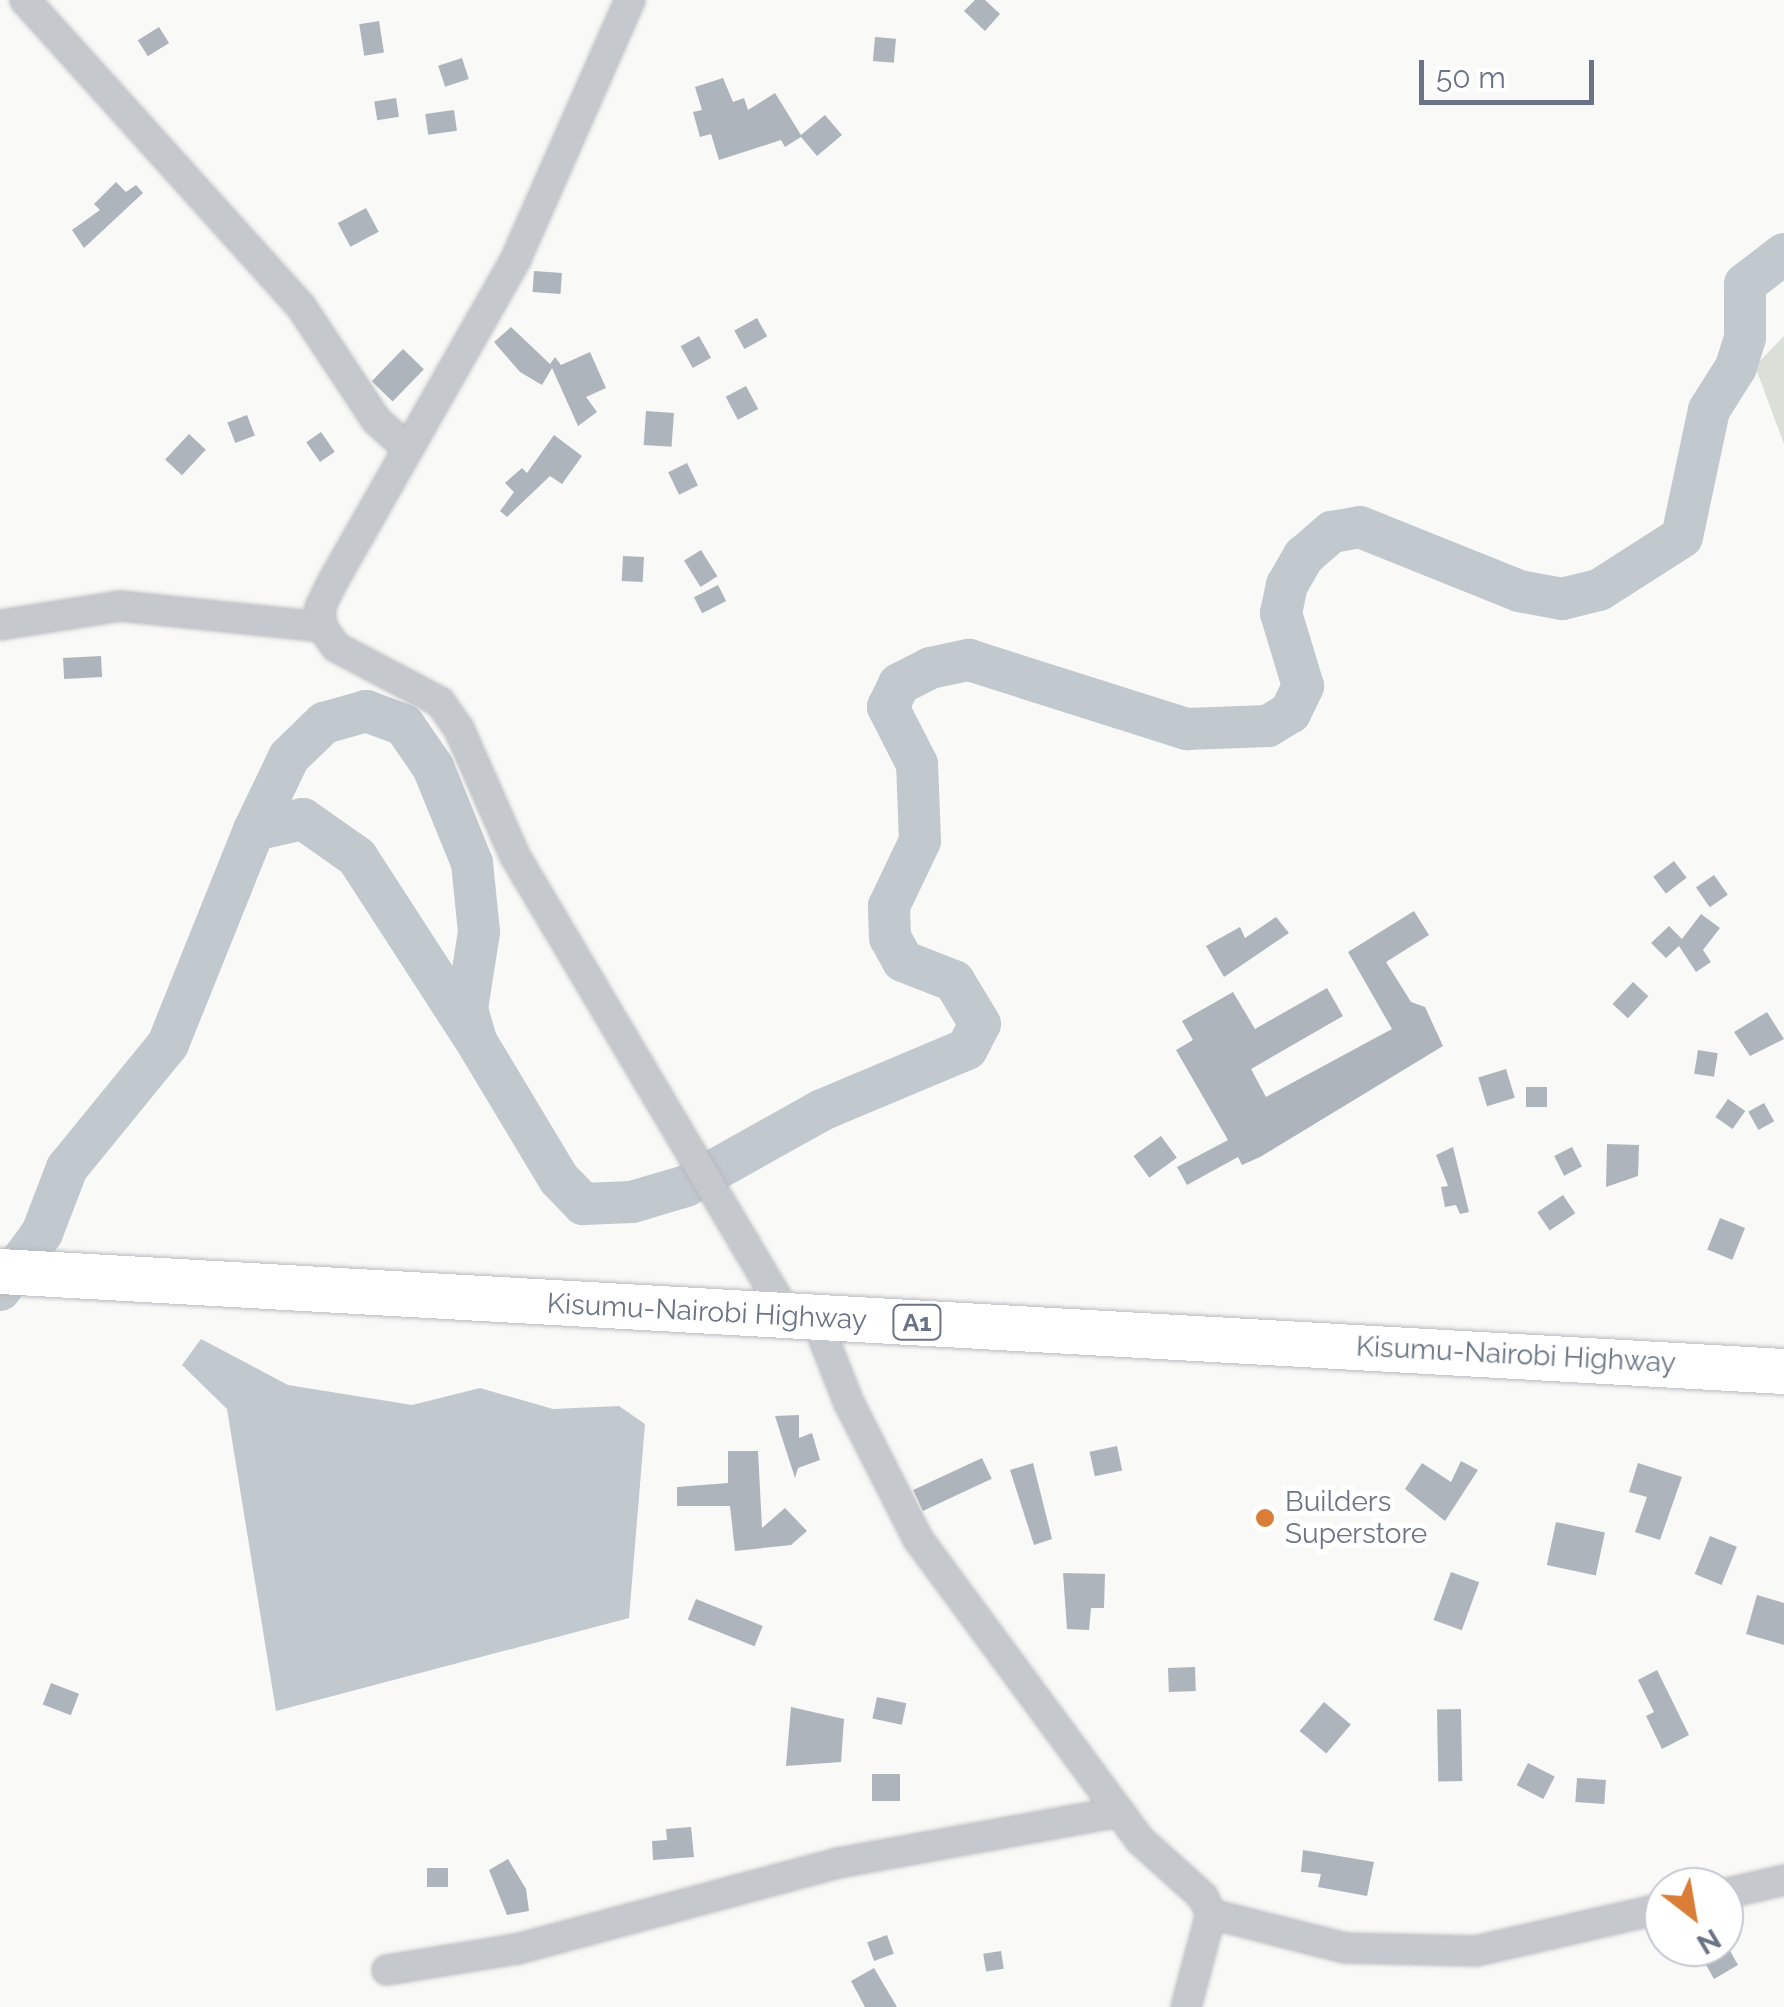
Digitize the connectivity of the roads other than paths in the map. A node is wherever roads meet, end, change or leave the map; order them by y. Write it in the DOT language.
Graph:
graph roads {
  1 [pos="25,0"];
  2 [pos="630,0"];
  3 [pos="404,445"];
  4 [pos="0,624"];
  5 [pos="322,627"];
  6 [pos="0,1271"];
  7 [pos="802,1319"];
  8 [pos="1784,1371"];
  9 [pos="1119,1812"];
  10 [pos="1784,1880"];
  11 [pos="1744,1889"];
  12 [pos="1644,1913"];
  13 [pos="1211,1914"];
  14 [pos="388,1970"];
  15 [pos="1186,2007"];
  1 -- 3 [label="street"];
  2 -- 5 [label="street"];
  4 -- 5 [label="street"];
  5 -- 7 [label="street"];
  6 -- 7 [label="highway, Kisumu-Nairobi Highway / A1"];
  7 -- 8 [label="highway, Kisumu-Nairobi Highway / A1"];
  7 -- 9 [label="street"];
  9 -- 13 [label="street"];
  9 -- 14 [label="street"];
  10 -- 11 [label="street"];
  12 -- 13 [label="street"];
  13 -- 15 [label="street"];
}
